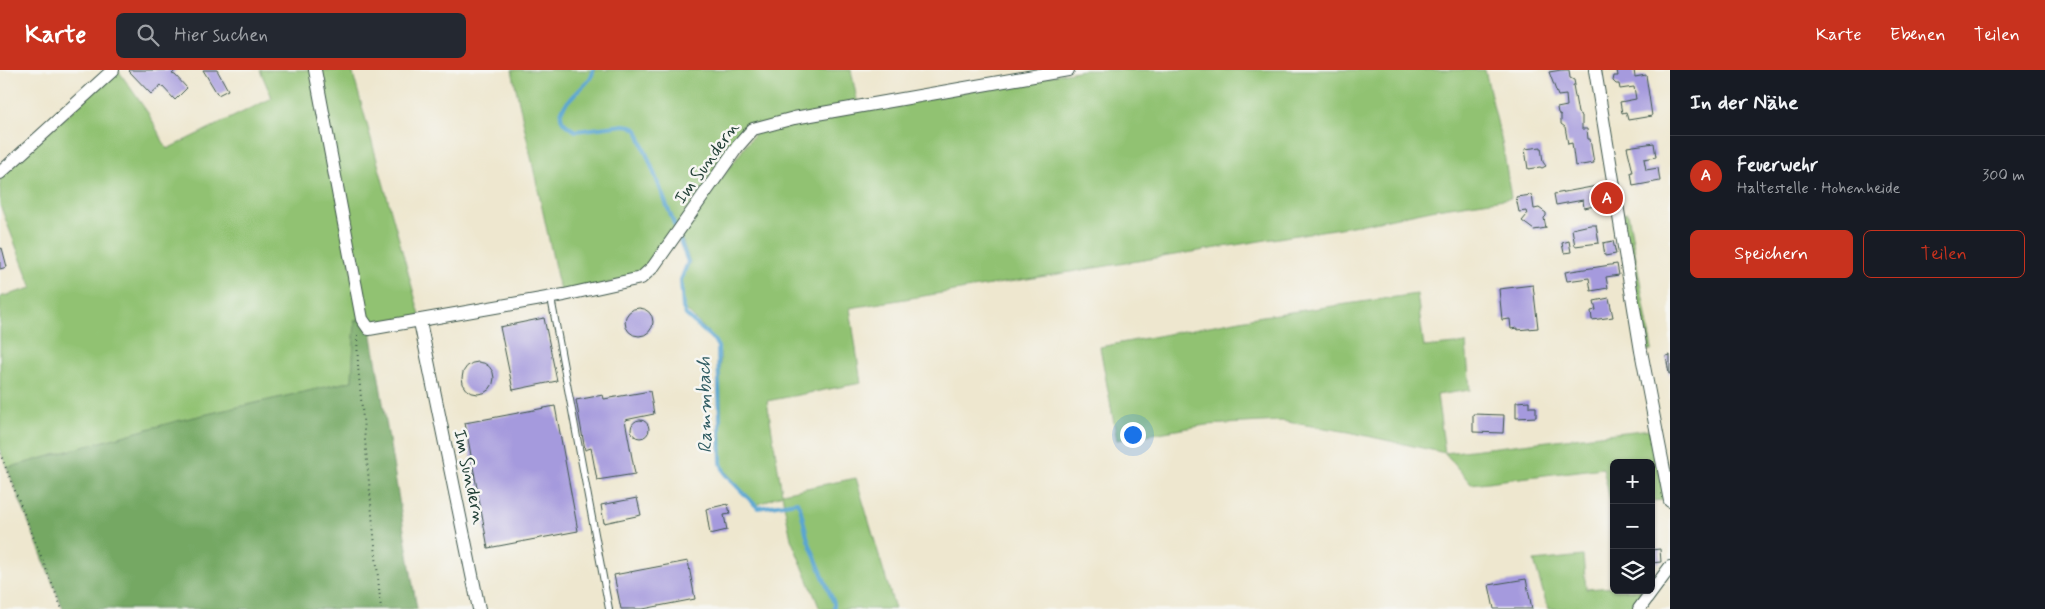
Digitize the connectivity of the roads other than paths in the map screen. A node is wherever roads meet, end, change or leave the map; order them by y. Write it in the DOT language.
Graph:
graph roads {
  1 [pos="113,70"];
  2 [pos="315,70"];
  3 [pos="1068,70"];
  4 [pos="1595,70"];
  5 [pos="0,173"];
  6 [pos="550,298"];
  7 [pos="420,322"];
  8 [pos="1670,500"];
  9 [pos="1670,567"];
  10 [pos="479,609"];
  11 [pos="609,609"];
  12 [pos="1639,609"];
  1 -- 5 [label="street"];
  2 -- 7 [label="street, Im Sundern"];
  3 -- 6 [label="street, Im Sundern"];
  4 -- 8 [label="street"];
  6 -- 7 [label="street, Im Sundern"];
  6 -- 11 [label="lane"];
  7 -- 10 [label="street, Im Sundern"];
  9 -- 12 [label="street"];
}
